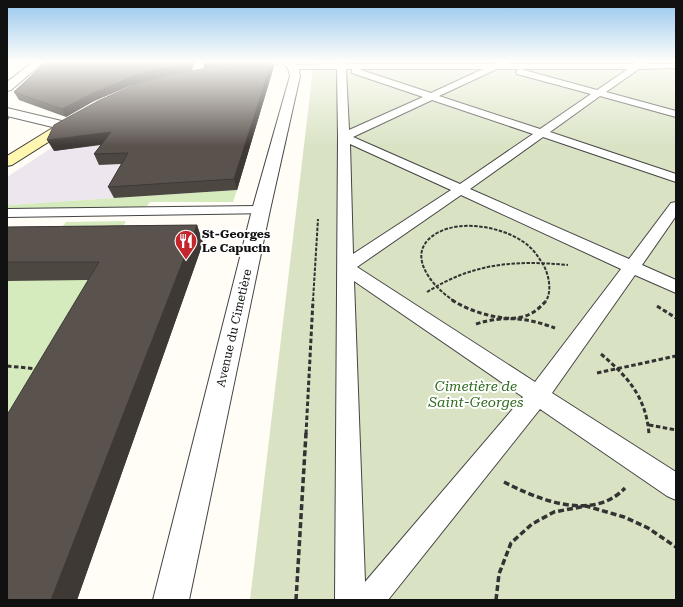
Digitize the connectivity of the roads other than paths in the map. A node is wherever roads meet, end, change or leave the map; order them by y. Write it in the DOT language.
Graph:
graph roads {
  1 [pos="292,89"];
  2 [pos="345,89"];
  3 [pos="413,89"];
  4 [pos="448,89"];
  5 [pos="586,89"];
  6 [pos="603,89"];
  7 [pos="598,93"];
  8 [pos="432,97"];
  9 [pos="7,112"];
  10 [pos="84,114"];
  11 [pos="676,114"];
  12 [pos="65,126"];
  13 [pos="541,133"];
  14 [pos="344,137"];
  15 [pos="8,160"];
  16 [pos="676,178"];
  17 [pos="460,190"];
  18 [pos="676,206"];
  19 [pos="261,210"];
  20 [pos="7,213"];
  21 [pos="345,267"];
  22 [pos="625,275"];
  23 [pos="676,287"];
  24 [pos="538,395"];
  25 [pos="676,487"];
  26 [pos="171,600"];
  27 [pos="350,600"];
  28 [pos="369,600"];
  1 -- 19 [label="street, Avenue du Cimetière"];
  2 -- 14 [label="lane"];
  3 -- 8 [label="lane"];
  4 -- 8 [label="lane"];
  5 -- 7 [label="lane"];
  6 -- 7 [label="lane"];
  7 -- 11 [label="lane"];
  7 -- 13 [label="lane"];
  8 -- 13 [label="lane"];
  8 -- 14 [label="lane"];
  9 -- 12 [label="street"];
  10 -- 12 [label="street"];
  12 -- 15 [label="street"];
  13 -- 16 [label="lane"];
  13 -- 17 [label="lane"];
  14 -- 17 [label="lane"];
  14 -- 21 [label="lane"];
  17 -- 21 [label="lane"];
  17 -- 22 [label="lane"];
  18 -- 22 [label="lane"];
  19 -- 20 [label="lane"];
  19 -- 26 [label="street, Avenue du Cimetière"];
  21 -- 24 [label="lane"];
  21 -- 27 [label="lane"];
  22 -- 23 [label="lane"];
  22 -- 24 [label="lane"];
  24 -- 25 [label="lane"];
  24 -- 28 [label="lane"];
}
